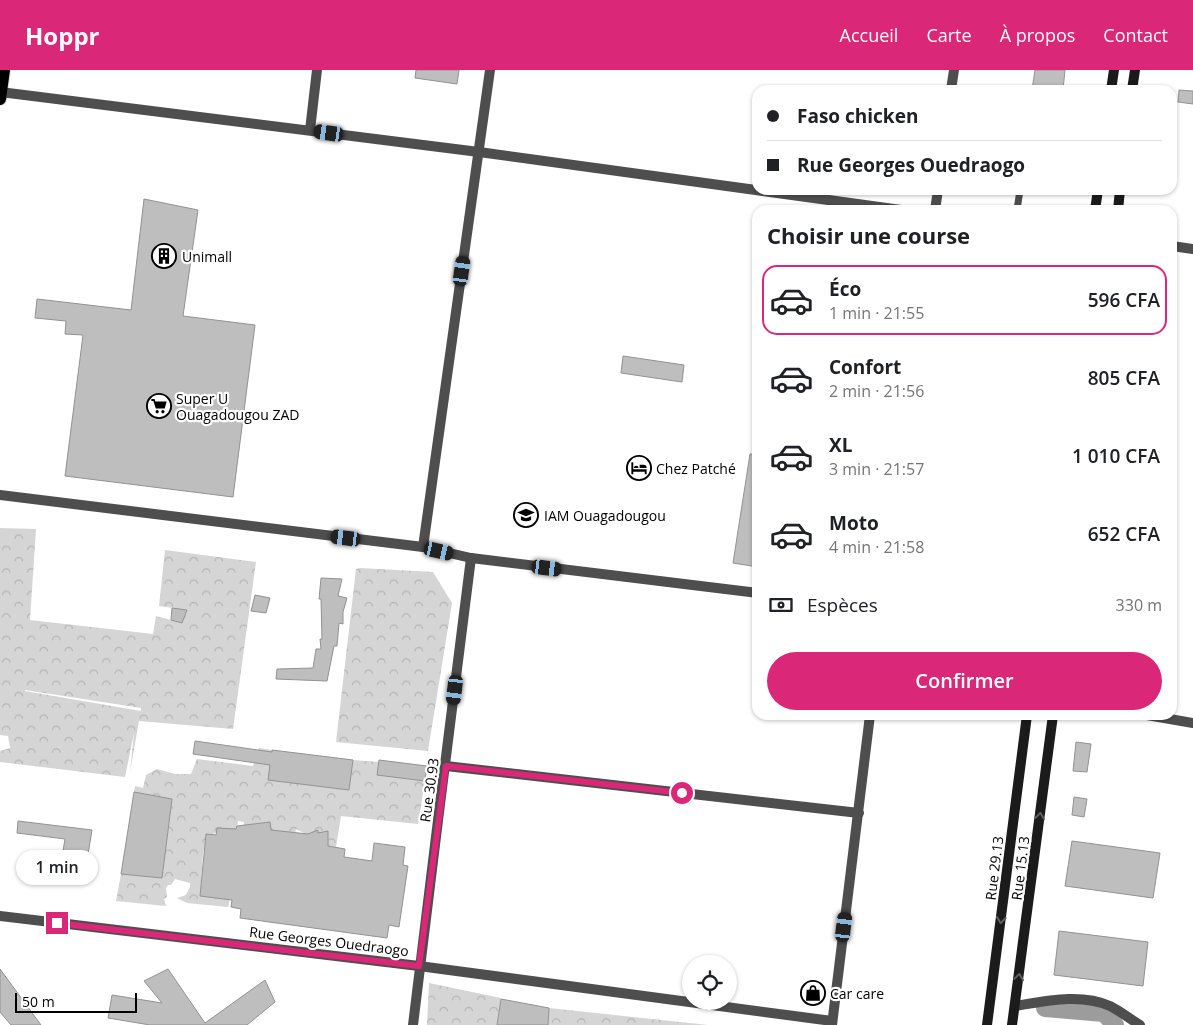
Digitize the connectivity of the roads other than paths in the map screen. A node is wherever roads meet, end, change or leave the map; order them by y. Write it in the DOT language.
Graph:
graph roads {
  1 [pos="4,70"];
  2 [pos="318,70"];
  3 [pos="490,70"];
  4 [pos="954,70"];
  5 [pos="1114,70"];
  6 [pos="1135,70"];
  7 [pos="952,85"];
  8 [pos="1112,85"];
  9 [pos="1133,85"];
  10 [pos="0,94"];
  11 [pos="310,130"];
  12 [pos="479,152"];
  13 [pos="752,190"];
  14 [pos="792,195"];
  15 [pos="865,205"];
  16 [pos="1177,247"];
  17 [pos="1193,249"];
  18 [pos="0,495"];
  19 [pos="423,547"];
  20 [pos="470,558"];
  21 [pos="752,592"];
  22 [pos="869,720"];
  23 [pos="1026,720"];
  24 [pos="1052,720"];
  25 [pos="1176,720"];
  26 [pos="1193,723"];
  27 [pos="446,766"];
  28 [pos="859,813"];
  29 [pos="0,916"];
  30 [pos="419,966"];
  31 [pos="1015,1006"];
  32 [pos="832,1023"];
  33 [pos="413,1025"];
  34 [pos="987,1025"];
  35 [pos="1012,1025"];
  36 [pos="1140,1025"];
  1 -- 10 [label="main road"];
  2 -- 11 [label="street"];
  3 -- 12 [label="street"];
  4 -- 7 [label="street"];
  5 -- 8 [label="main road"];
  6 -- 9 [label="main road"];
  10 -- 11 [label="street"];
  11 -- 12 [label="street"];
  12 -- 13 [label="street"];
  12 -- 19 [label="street"];
  14 -- 15 [label="street"];
  16 -- 17 [label="street"];
  18 -- 19 [label="street"];
  19 -- 20 [label="street"];
  20 -- 21 [label="street"];
  20 -- 27 [label="street, Rue 30.93"];
  22 -- 28 [label="street"];
  23 -- 34 [label="main road, Rue 29.13, one-way"];
  31 -- 24 [label="main road, Rue 15.13, one-way"];
  25 -- 26 [label="street"];
  27 -- 28 [label="street"];
  27 -- 30 [label="street, Rue 30.93"];
  28 -- 32 [label="street"];
  29 -- 30 [label="street, Rue Georges Ouedraogo"];
  30 -- 32 [label="street, Rue Georges Ouedraogo"];
  30 -- 33 [label="street, Rue 30.93"];
  31 -- 35 [label="main road, Rue 15.13"];
  31 -- 36 [label="street"];
}
